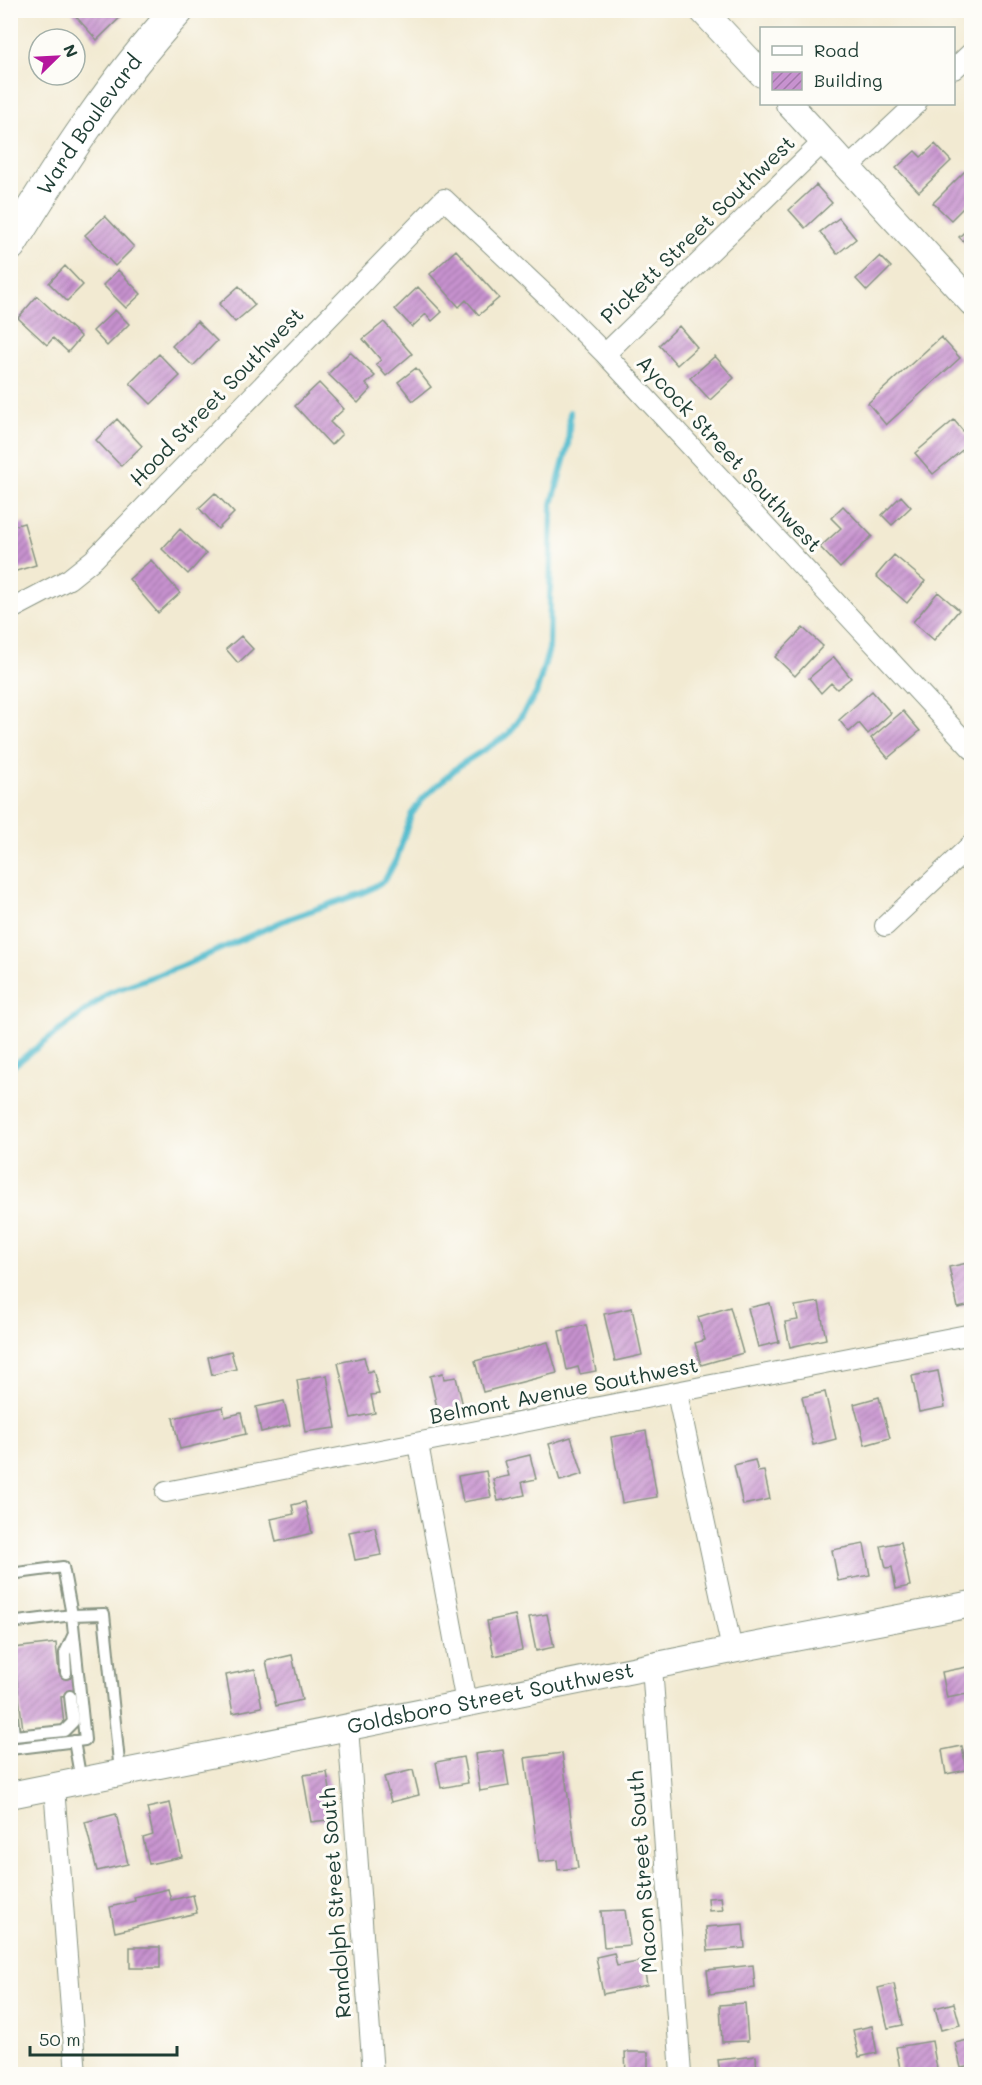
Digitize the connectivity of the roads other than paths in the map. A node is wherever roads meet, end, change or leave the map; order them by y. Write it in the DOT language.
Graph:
graph roads {
  1 [pos="178,10"];
  2 [pos="702,10"];
  3 [pos="972,52"];
  4 [pos="955,68"];
  5 [pos="760,72"];
  6 [pos="790,105"];
  7 [pos="915,105"];
  8 [pos="825,141"];
  9 [pos="848,168"];
  10 [pos="444,200"];
  11 [pos="10,245"];
  12 [pos="972,303"];
  13 [pos="604,354"];
  14 [pos="10,610"];
  15 [pos="972,749"];
  16 [pos="972,844"];
  17 [pos="885,926"];
  18 [pos="972,1334"];
  19 [pos="677,1393"];
  20 [pos="418,1444"];
  21 [pos="166,1492"];
  22 [pos="10,1574"];
  23 [pos="972,1604"];
  24 [pos="72,1615"];
  25 [pos="10,1623"];
  26 [pos="74,1636"];
  27 [pos="732,1650"];
  28 [pos="652,1666"];
  29 [pos="66,1673"];
  30 [pos="10,1694"];
  31 [pos="70,1696"];
  32 [pos="466,1704"];
  33 [pos="348,1727"];
  34 [pos="74,1741"];
  35 [pos="10,1749"];
  36 [pos="120,1773"];
  37 [pos="81,1781"];
  38 [pos="54,1786"];
  39 [pos="10,1795"];
  40 [pos="76,2074"];
  41 [pos="373,2074"];
  42 [pos="681,2074"];
  1 -- 11 [label="main road, Ward Boulevard"];
  2 -- 5 [label="street"];
  3 -- 4 [label="street"];
  6 -- 8 [label="street"];
  7 -- 9 [label="street"];
  8 -- 9 [label="street"];
  8 -- 13 [label="street, Pickett Street Southwest"];
  9 -- 12 [label="street"];
  10 -- 13 [label="street, Aycock Street Southwest"];
  10 -- 14 [label="street, Hood Street Southwest"];
  13 -- 15 [label="street, Aycock Street Southwest"];
  16 -- 17 [label="street"];
  18 -- 19 [label="street, Belmont Avenue Southwest"];
  19 -- 20 [label="street, Belmont Avenue Southwest"];
  19 -- 27 [label="street"];
  20 -- 21 [label="street, Belmont Avenue Southwest"];
  20 -- 32 [label="street"];
  22 -- 24 [label="lane"];
  23 -- 27 [label="street, Goldsboro Street Southwest"];
  24 -- 25 [label="lane"];
  24 -- 26 [label="lane"];
  24 -- 36 [label="lane"];
  26 -- 29 [label="lane"];
  26 -- 34 [label="lane"];
  27 -- 28 [label="street, Goldsboro Street Southwest"];
  28 -- 32 [label="street, Goldsboro Street Southwest"];
  28 -- 42 [label="street, Macon Street South"];
  30 -- 31 [label="lane"];
  32 -- 33 [label="street, Goldsboro Street Southwest"];
  33 -- 36 [label="street, Goldsboro Street Southwest"];
  33 -- 41 [label="street, Randolph Street South"];
  34 -- 35 [label="lane"];
  34 -- 37 [label="lane"];
  36 -- 37 [label="street, Goldsboro Street Southwest"];
  37 -- 38 [label="street, Goldsboro Street Southwest"];
  38 -- 39 [label="street, Goldsboro Street Southwest"];
  38 -- 40 [label="street"];
}
